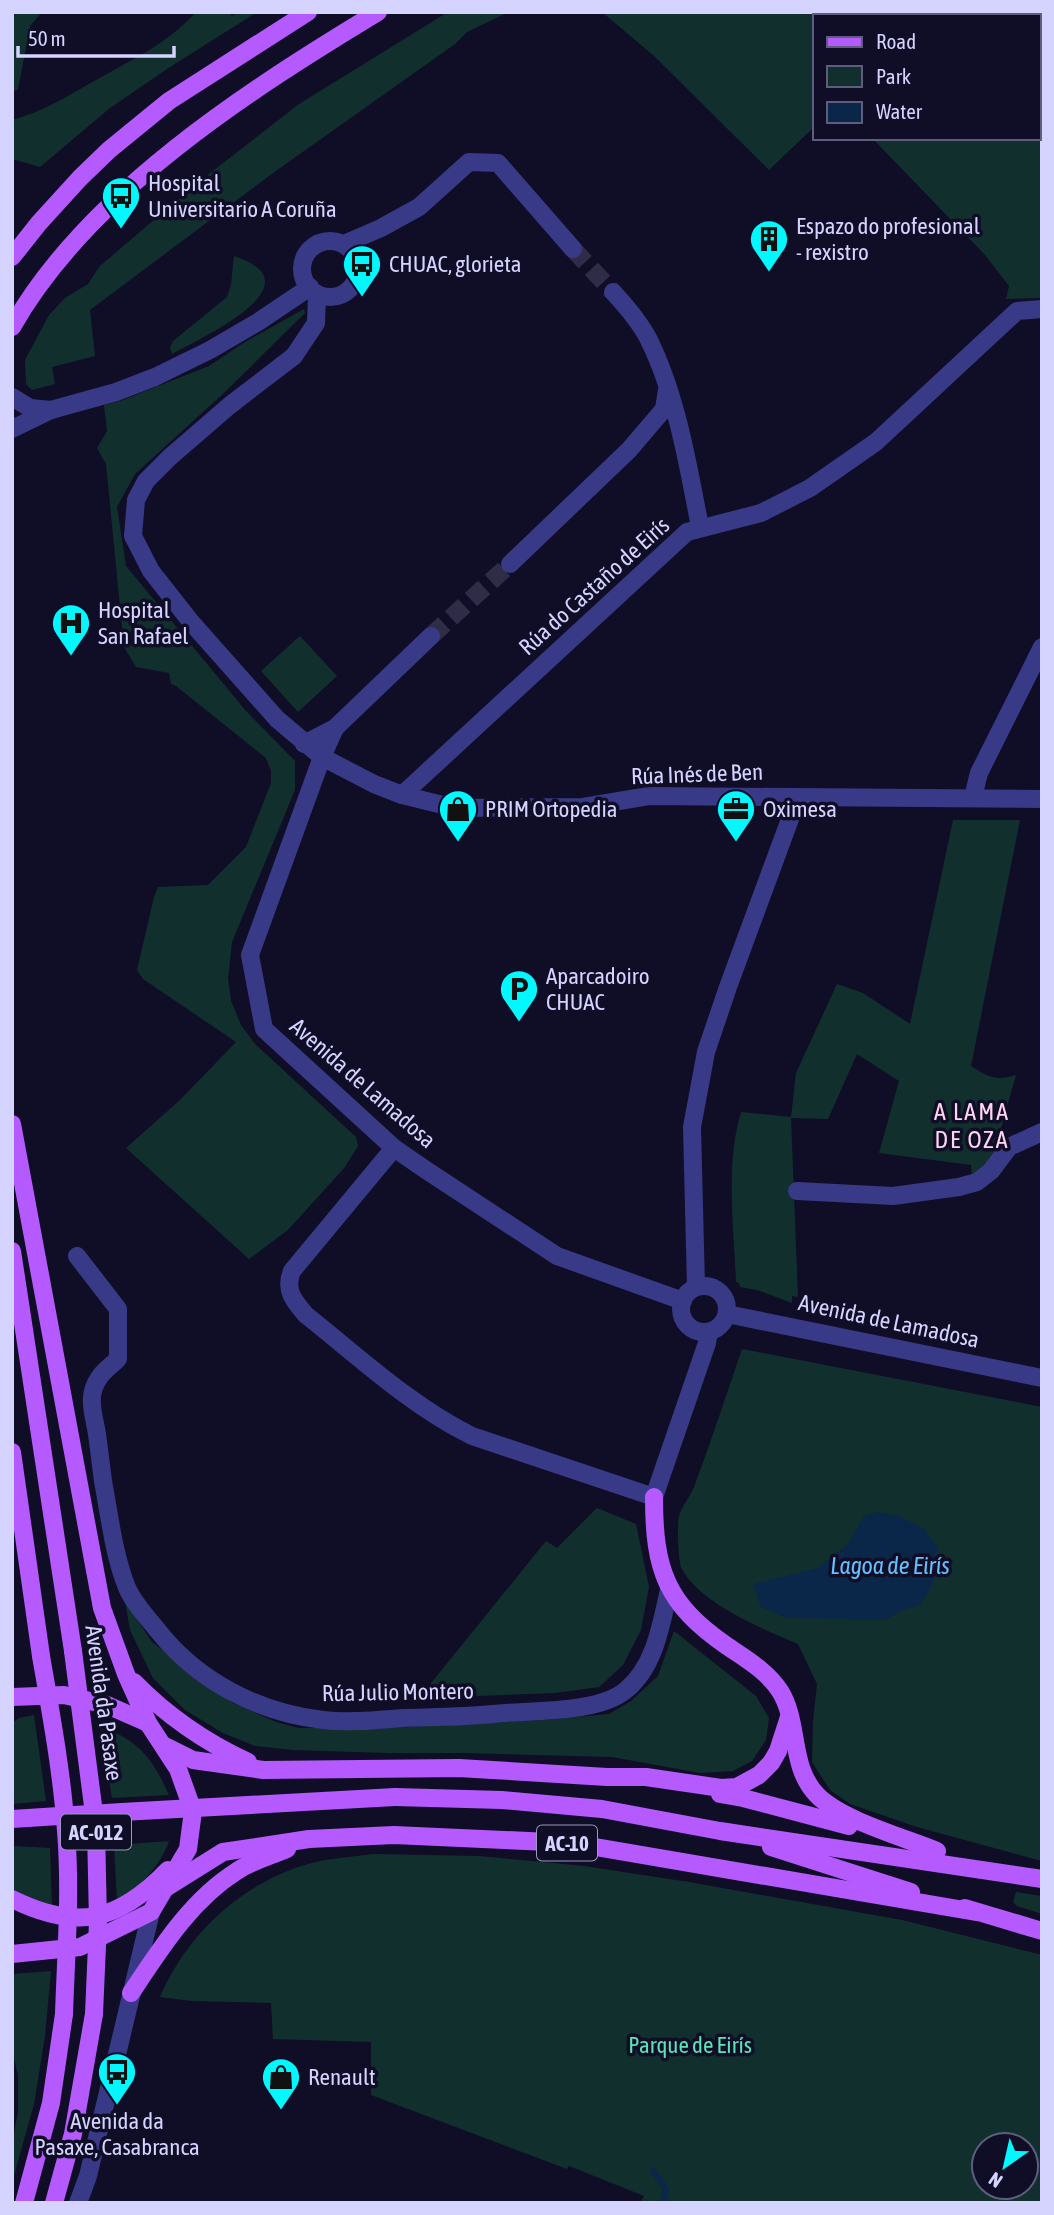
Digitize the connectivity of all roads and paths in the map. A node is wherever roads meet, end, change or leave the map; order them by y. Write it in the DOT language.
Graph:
graph roads {
  1 [pos="308,12"];
  2 [pos="378,12"];
  3 [pos="344,244"];
  4 [pos="573,249"];
  5 [pos="12,257"];
  6 [pos="313,290"];
  7 [pos="613,292"];
  8 [pos="1042,309"];
  9 [pos="12,327"];
  10 [pos="667,387"];
  11 [pos="12,397"];
  12 [pos="51,410"];
  13 [pos="12,429"];
  14 [pos="700,527"];
  15 [pos="510,564"];
  16 [pos="431,636"];
  17 [pos="1042,647"];
  18 [pos="335,728"];
  19 [pos="304,744"];
  20 [pos="322,758"];
  21 [pos="402,795"];
  22 [pos="794,797"];
  23 [pos="973,797"];
  24 [pos="1042,799"];
  25 [pos="12,1124"];
  26 [pos="1042,1132"];
  27 [pos="394,1148"];
  28 [pos="797,1191"];
  29 [pos="12,1251"];
  30 [pos="77,1256"];
  31 [pos="696,1287"];
  32 [pos="682,1301"];
  33 [pos="727,1314"];
  34 [pos="709,1332"];
  35 [pos="1042,1378"];
  36 [pos="12,1452"];
  37 [pos="654,1497"];
  38 [pos="669,1590"];
  39 [pos="126,1674"];
  40 [pos="16,1700"];
  41 [pos="789,1717"];
  42 [pos="148,1723"];
  43 [pos="164,1746"];
  44 [pos="263,1770"];
  45 [pos="607,1777"];
  46 [pos="12,1819"];
  47 [pos="720,1831"];
  48 [pos="309,1839"];
  49 [pos="188,1849"];
  50 [pos="937,1851"];
  51 [pos="1013,1874"];
  52 [pos="1042,1879"];
  53 [pos="165,1889"];
  54 [pos="12,1899"];
  55 [pos="150,1912"];
  56 [pos="976,1912"];
  57 [pos="1042,1931"];
  58 [pos="12,1954"];
  59 [pos="131,1993"];
  60 [pos="24,2203"];
  61 [pos="54,2203"];
  62 [pos="78,2203"];
  1 -- 5 [label="main road"];
  2 -- 9 [label="main road"];
  3 -- 4 [label="street"];
  3 -- 6 [label="street"];
  3 -- 6 [label="street"];
  6 -- 12 [label="street"];
  6 -- 19 [label="street, Rúa Inés de Ben"];
  7 -- 10 [label="street"];
  8 -- 14 [label="street, Rúa do Castaño de Eirís"];
  10 -- 14 [label="street"];
  10 -- 15 [label="street"];
  11 -- 12 [label="street"];
  12 -- 13 [label="street"];
  14 -- 21 [label="street, Rúa do Castaño de Eirís"];
  16 -- 18 [label="street"];
  17 -- 23 [label="street"];
  18 -- 19 [label="street"];
  18 -- 20 [label="street, Avenida de Lamadosa"];
  19 -- 20 [label="street, Rúa Inés de Ben"];
  20 -- 21 [label="street, Rúa Inés de Ben"];
  20 -- 27 [label="street, Avenida de Lamadosa"];
  21 -- 22 [label="street, Rúa Inés de Ben"];
  22 -- 23 [label="street, Rúa Inés de Ben"];
  22 -- 31 [label="street"];
  23 -- 24 [label="street, Rúa Inés de Ben"];
  25 -- 39 [label="main road"];
  26 -- 28 [label="street"];
  27 -- 32 [label="street, Avenida de Lamadosa"];
  27 -- 37 [label="street"];
  29 -- 61 [label="main road, Avenida da Pasaxe / AC-012, bridge"];
  30 -- 38 [label="street, Rúa Julio Montero"];
  31 -- 32 [label="street"];
  31 -- 33 [label="street"];
  32 -- 34 [label="street"];
  33 -- 34 [label="street"];
  33 -- 35 [label="street, Avenida de Lamadosa"];
  34 -- 37 [label="street"];
  36 -- 60 [label="main road, AC-012, bridge"];
  37 -- 38 [label="main road"];
  38 -- 41 [label="main road"];
  39 -- 42 [label="main road"];
  39 -- 44 [label="main road, AC-10"];
  40 -- 42 [label="main road"];
  41 -- 45 [label="main road"];
  41 -- 50 [label="main road"];
  42 -- 43 [label="main road"];
  43 -- 44 [label="main road, AC-10"];
  43 -- 49 [label="main road"];
  44 -- 45 [label="main road, AC-10"];
  45 -- 50 [label="main road, AC-10"];
  46 -- 47 [label="main road, AC-10, bridge"];
  47 -- 51 [label="main road, AC-10"];
  47 -- 56 [label="main road, AC-10"];
  48 -- 53 [label="main road, AC-10"];
  48 -- 56 [label="main road, AC-10"];
  48 -- 59 [label="main road"];
  49 -- 53 [label="main road"];
  49 -- 54 [label="main road"];
  50 -- 51 [label="main road, AC-10"];
  51 -- 52 [label="main road, AC-10"];
  53 -- 55 [label="main road"];
  55 -- 58 [label="main road"];
  55 -- 59 [label="street"];
  56 -- 57 [label="main road, AC-10"];
  59 -- 62 [label="street"];
}
